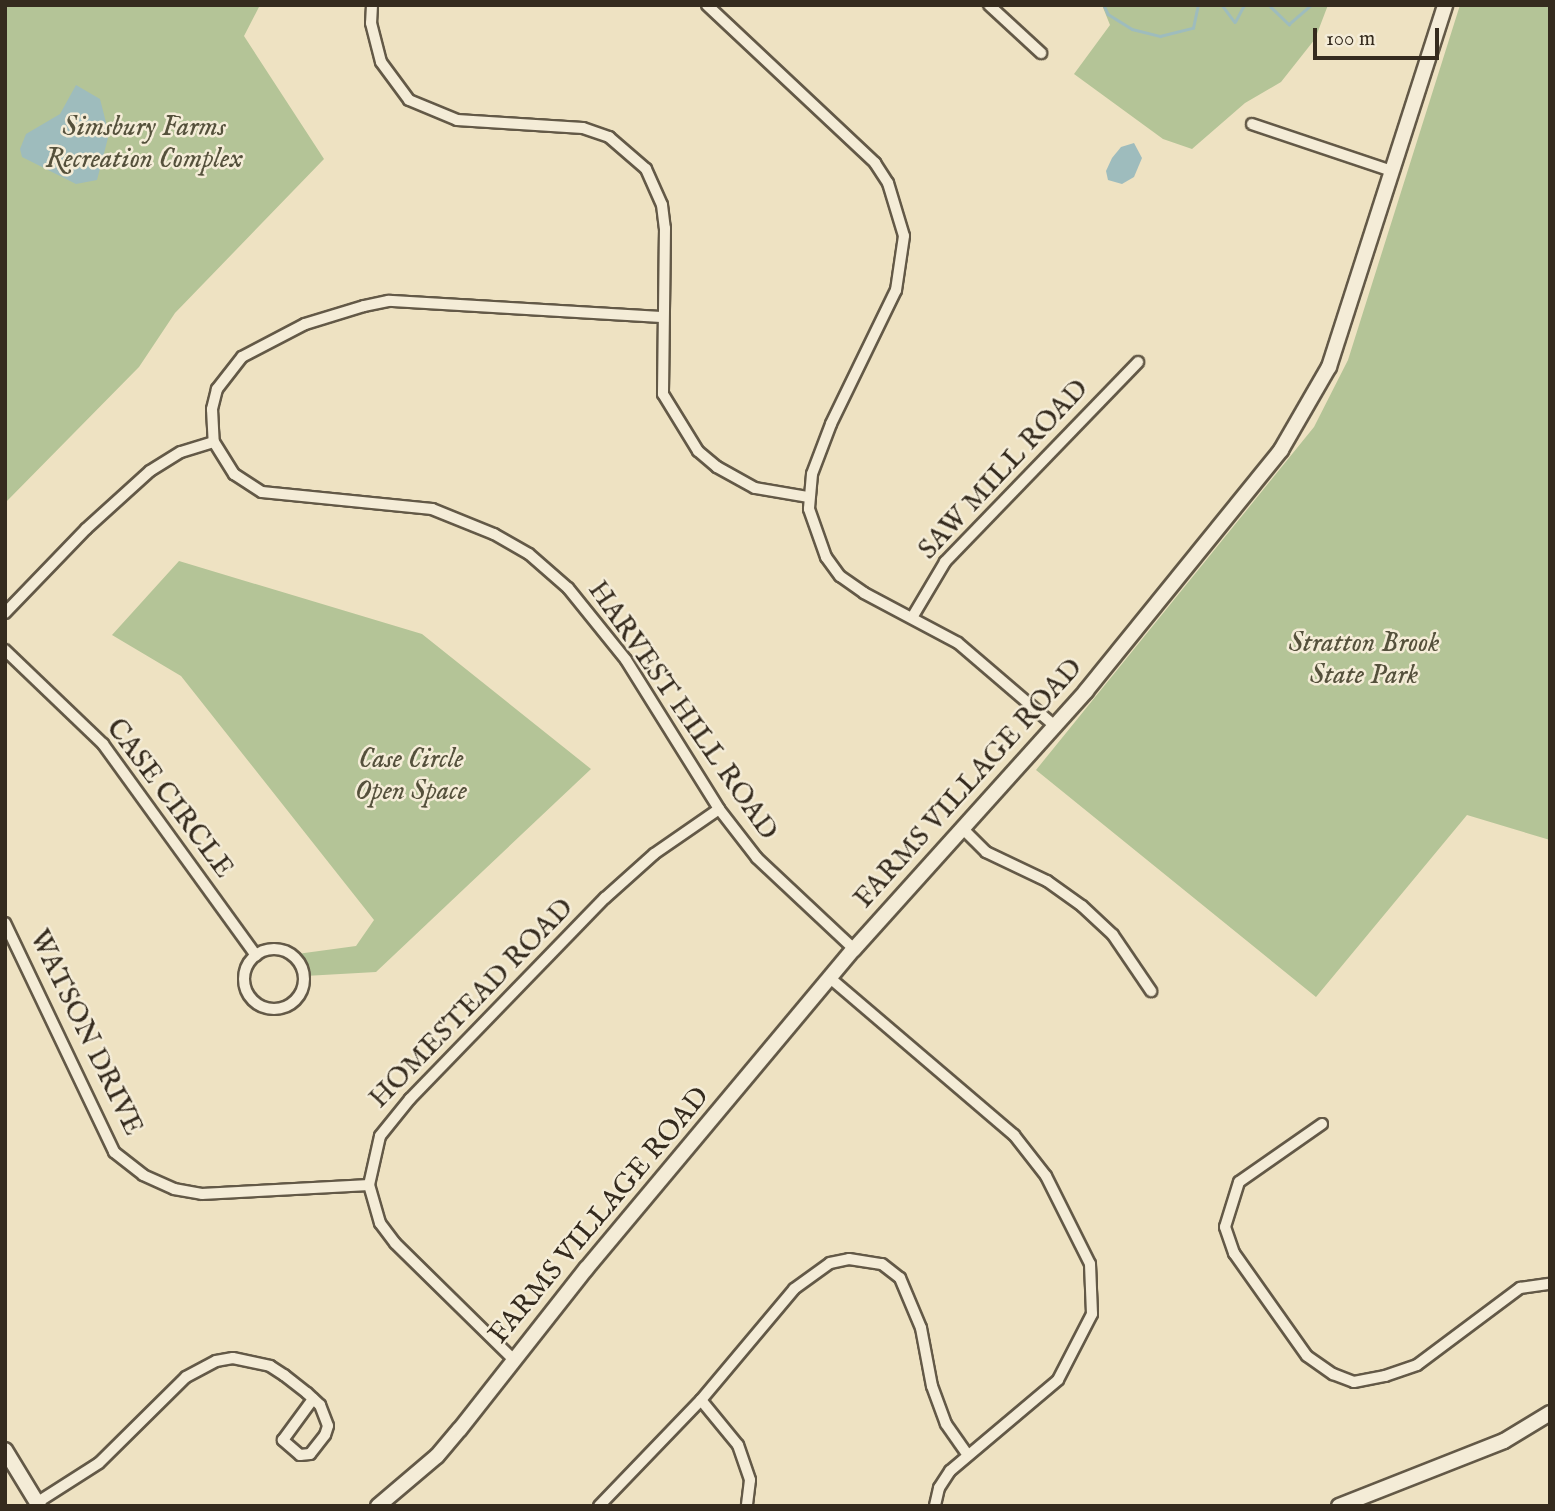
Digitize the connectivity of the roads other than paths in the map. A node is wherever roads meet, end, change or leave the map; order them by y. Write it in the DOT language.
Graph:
graph roads {
  1 [pos="372,5"];
  2 [pos="989,5"];
  3 [pos="1445,5"];
  4 [pos="713,7"];
  5 [pos="1041,53"];
  6 [pos="1252,124"];
  7 [pos="1392,171"];
  8 [pos="661,317"];
  9 [pos="1138,362"];
  10 [pos="214,442"];
  11 [pos="808,497"];
  12 [pos="5,613"];
  13 [pos="913,616"];
  14 [pos="5,650"];
  15 [pos="1055,726"];
  16 [pos="719,808"];
  17 [pos="963,829"];
  18 [pos="5,923"];
  19 [pos="854,949"];
  20 [pos="256,955"];
  21 [pos="830,978"];
  22 [pos="1151,991"];
  23 [pos="1322,1124"];
  24 [pos="369,1185"];
  25 [pos="1550,1284"];
  26 [pos="513,1359"];
  27 [pos="313,1399"];
  28 [pos="701,1400"];
  29 [pos="1550,1413"];
  30 [pos="5,1450"];
  31 [pos="968,1455"];
  32 [pos="39,1504"];
  33 [pos="378,1506"];
  34 [pos="599,1506"];
  35 [pos="747,1506"];
  36 [pos="934,1506"];
  37 [pos="1339,1506"];
  1 -- 8 [label="street"];
  2 -- 5 [label="street"];
  3 -- 7 [label="main road, FARMS VILLAGE ROAD"];
  4 -- 11 [label="street"];
  6 -- 7 [label="street"];
  7 -- 15 [label="main road, FARMS VILLAGE ROAD"];
  8 -- 10 [label="street, HARVEST HILL ROAD"];
  8 -- 11 [label="street"];
  9 -- 13 [label="street, SAW MILL ROAD"];
  10 -- 12 [label="street"];
  10 -- 16 [label="street, HARVEST HILL ROAD"];
  11 -- 13 [label="street"];
  13 -- 15 [label="street"];
  14 -- 20 [label="street, CASE CIRCLE"];
  15 -- 17 [label="main road, FARMS VILLAGE ROAD"];
  16 -- 19 [label="street, HARVEST HILL ROAD"];
  16 -- 24 [label="street, HOMESTEAD ROAD"];
  17 -- 19 [label="main road, FARMS VILLAGE ROAD"];
  17 -- 22 [label="street"];
  18 -- 24 [label="street, WATSON DRIVE"];
  19 -- 21 [label="main road, FARMS VILLAGE ROAD"];
  20 -- 20 [label="street"];
  21 -- 26 [label="main road, FARMS VILLAGE ROAD"];
  21 -- 31 [label="street"];
  23 -- 25 [label="street"];
  24 -- 26 [label="street, HOMESTEAD ROAD"];
  26 -- 33 [label="main road, FARMS VILLAGE ROAD"];
  27 -- 27 [label="street"];
  27 -- 32 [label="street"];
  28 -- 31 [label="street"];
  28 -- 34 [label="street"];
  28 -- 35 [label="street"];
  29 -- 37 [label="main road"];
  30 -- 32 [label="main road"];
  31 -- 36 [label="street"];
}
